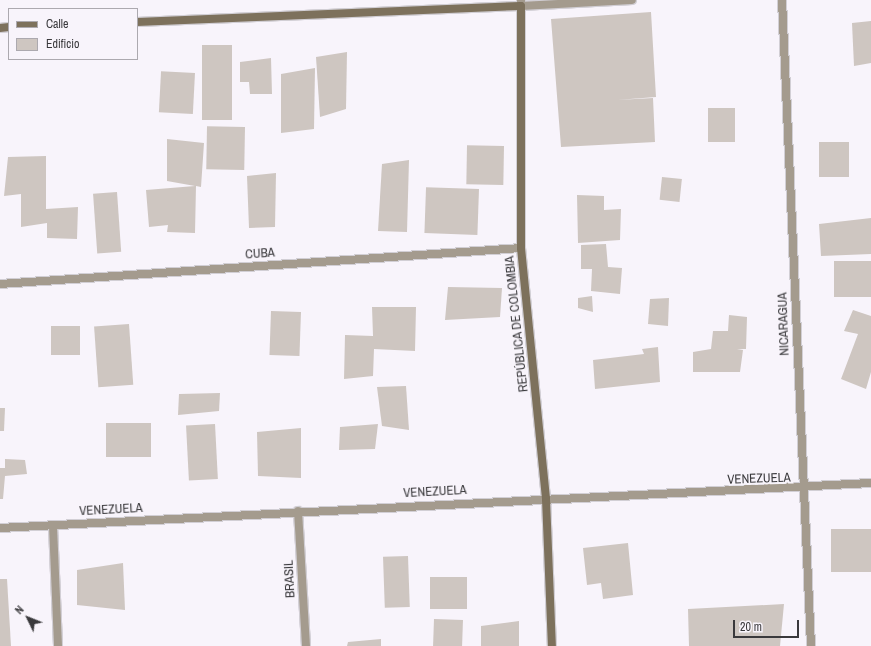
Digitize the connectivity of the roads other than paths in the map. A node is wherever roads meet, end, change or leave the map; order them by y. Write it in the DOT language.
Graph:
graph roads {
  1 [pos="632,0"];
  2 [pos="782,0"];
  3 [pos="521,3"];
  4 [pos="138,22"];
  5 [pos="521,248"];
  6 [pos="0,284"];
  7 [pos="871,483"];
  8 [pos="804,489"];
  9 [pos="546,499"];
  10 [pos="298,511"];
  11 [pos="53,526"];
  12 [pos="0,528"];
  13 [pos="58,646"];
  14 [pos="306,646"];
  15 [pos="552,646"];
  16 [pos="811,646"];
  1 -- 3 [label="street"];
  2 -- 8 [label="street, NICARAGUA"];
  3 -- 4 [label="street"];
  3 -- 5 [label="street, REPÚBLICA DE COLOMBIA"];
  5 -- 6 [label="street, CUBA"];
  5 -- 9 [label="street, REPÚBLICA DE COLOMBIA"];
  7 -- 8 [label="street, VENEZUELA"];
  8 -- 9 [label="street, VENEZUELA"];
  8 -- 16 [label="street, NICARAGUA"];
  9 -- 10 [label="street, VENEZUELA"];
  9 -- 15 [label="street, REPÚBLICA DE COLOMBIA"];
  10 -- 11 [label="street, VENEZUELA"];
  10 -- 14 [label="street, BRASIL"];
  11 -- 12 [label="street, VENEZUELA"];
  11 -- 13 [label="street"];
}
